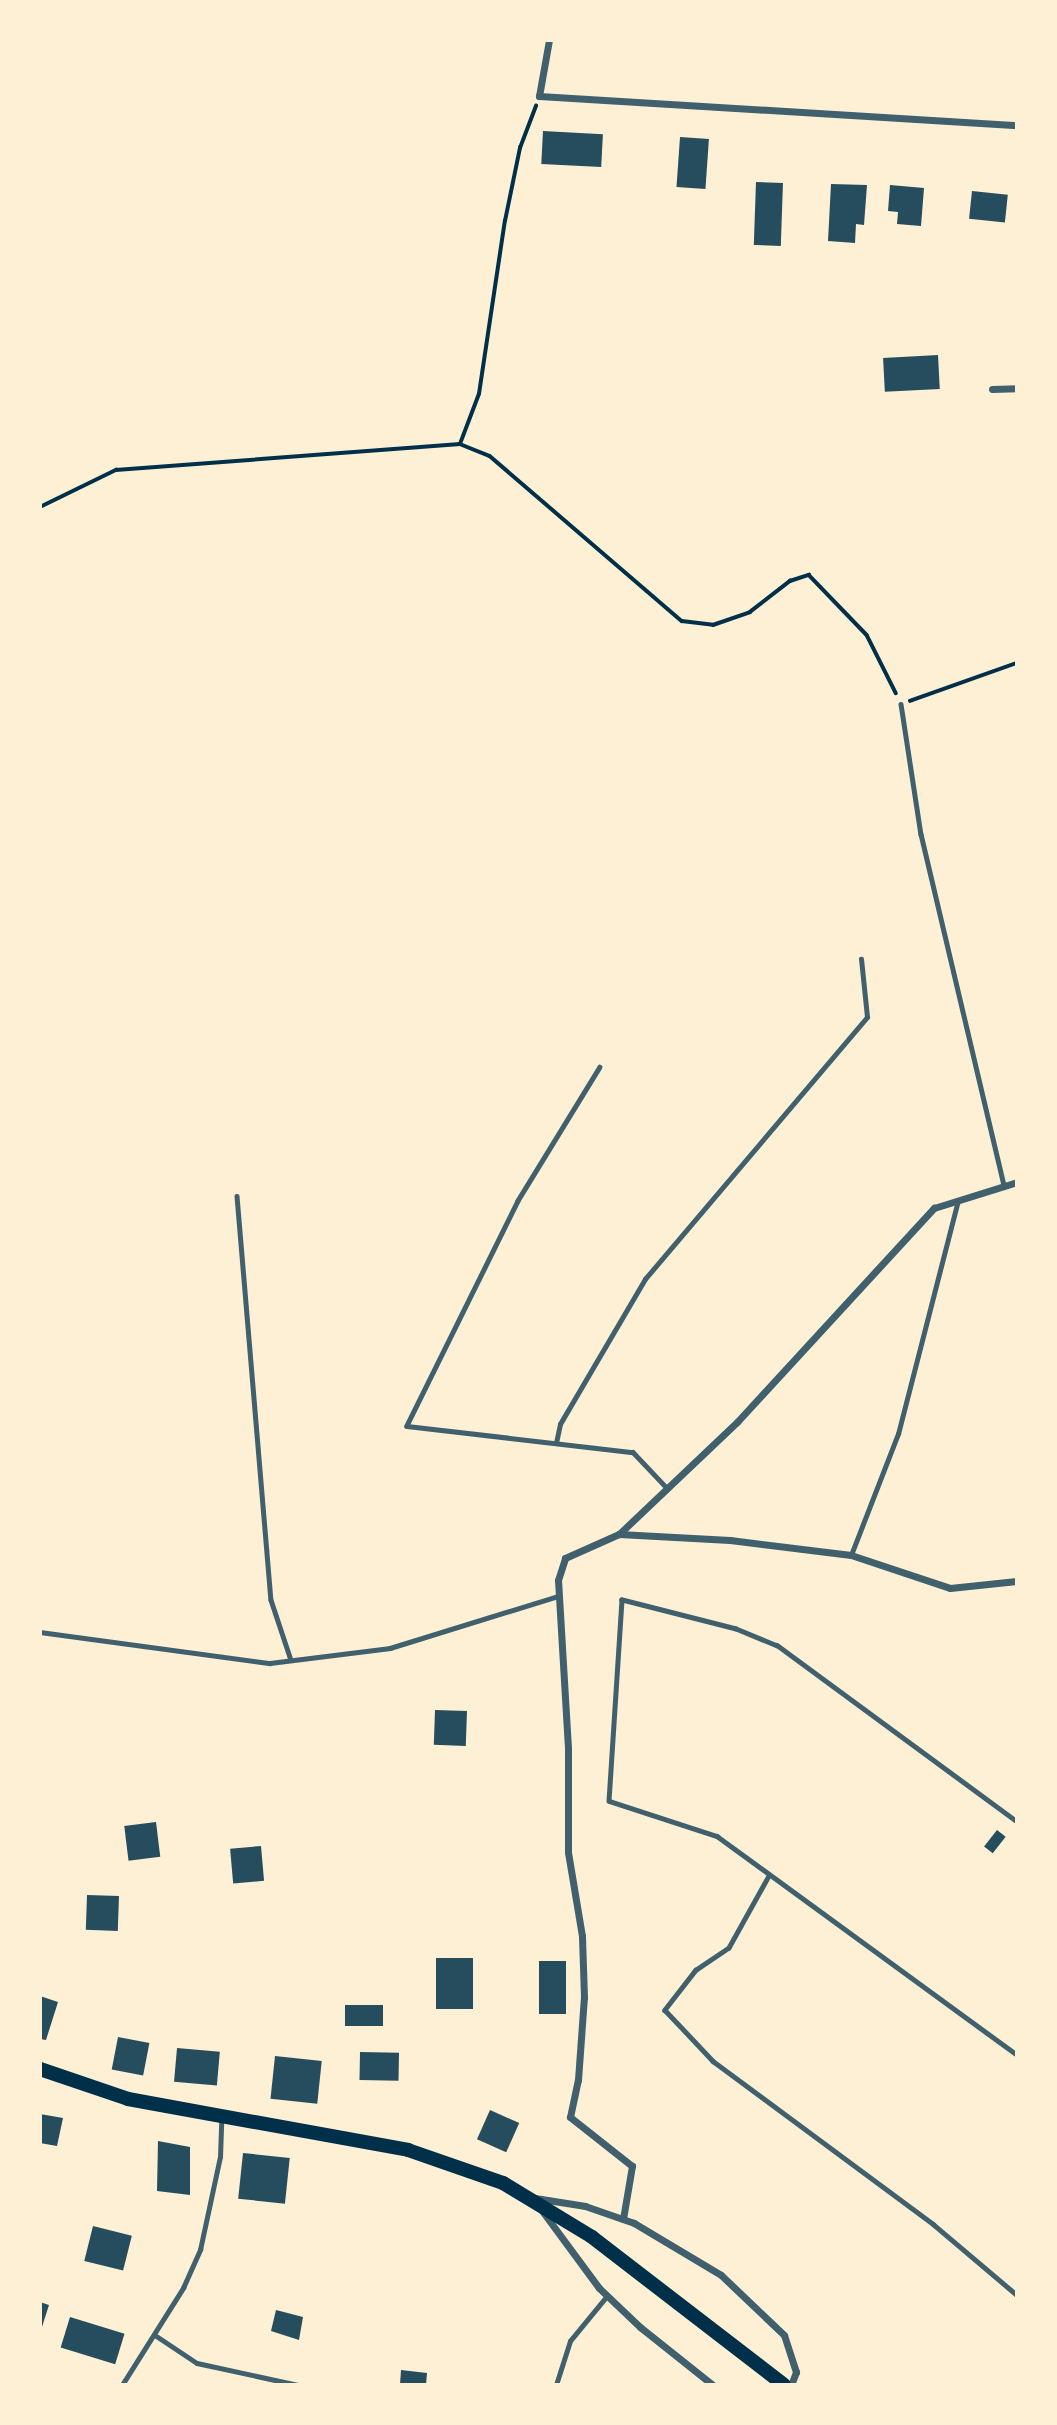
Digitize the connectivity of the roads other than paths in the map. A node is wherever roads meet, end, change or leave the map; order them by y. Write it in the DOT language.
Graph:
graph roads {
  1 [pos="549,40"];
  2 [pos="1017,125"];
  3 [pos="1017,388"];
  4 [pos="992,389"];
  5 [pos="901,704"];
  6 [pos="861,959"];
  7 [pos="600,1067"];
  8 [pos="1017,1182"];
  9 [pos="1004,1186"];
  10 [pos="237,1196"];
  11 [pos="958,1200"];
  12 [pos="556,1443"];
  13 [pos="667,1488"];
  14 [pos="619,1534"];
  15 [pos="851,1555"];
  16 [pos="1017,1581"];
  17 [pos="559,1596"];
  18 [pos="40,1632"];
  19 [pos="291,1660"];
  20 [pos="1017,1822"];
  21 [pos="769,1876"];
  22 [pos="1017,2055"];
  23 [pos="40,2069"];
  24 [pos="221,2116"];
  25 [pos="535,2198"];
  26 [pos="623,2219"];
  27 [pos="1017,2295"];
  28 [pos="607,2296"];
  29 [pos="155,2335"];
  30 [pos="122,2385"];
  31 [pos="298,2385"];
  32 [pos="556,2385"];
  33 [pos="713,2385"];
  34 [pos="784,2385"];
  35 [pos="791,2385"];
  1 -- 2 [label="street"];
  3 -- 4 [label="street"];
  5 -- 9 [label="lane"];
  6 -- 12 [label="lane"];
  7 -- 12 [label="lane"];
  8 -- 9 [label="street"];
  9 -- 11 [label="street"];
  10 -- 19 [label="lane"];
  11 -- 13 [label="street"];
  11 -- 15 [label="lane"];
  12 -- 13 [label="lane"];
  13 -- 14 [label="street"];
  14 -- 15 [label="street"];
  14 -- 17 [label="street"];
  15 -- 16 [label="street"];
  17 -- 19 [label="lane"];
  17 -- 26 [label="street"];
  18 -- 19 [label="lane"];
  20 -- 21 [label="lane"];
  21 -- 22 [label="lane"];
  21 -- 27 [label="lane"];
  23 -- 24 [label="main road"];
  24 -- 25 [label="main road"];
  24 -- 29 [label="lane"];
  25 -- 26 [label="street"];
  25 -- 28 [label="street"];
  25 -- 34 [label="main road"];
  26 -- 35 [label="street"];
  28 -- 32 [label="lane"];
  28 -- 33 [label="street"];
  29 -- 30 [label="lane"];
  29 -- 31 [label="lane"];
}
